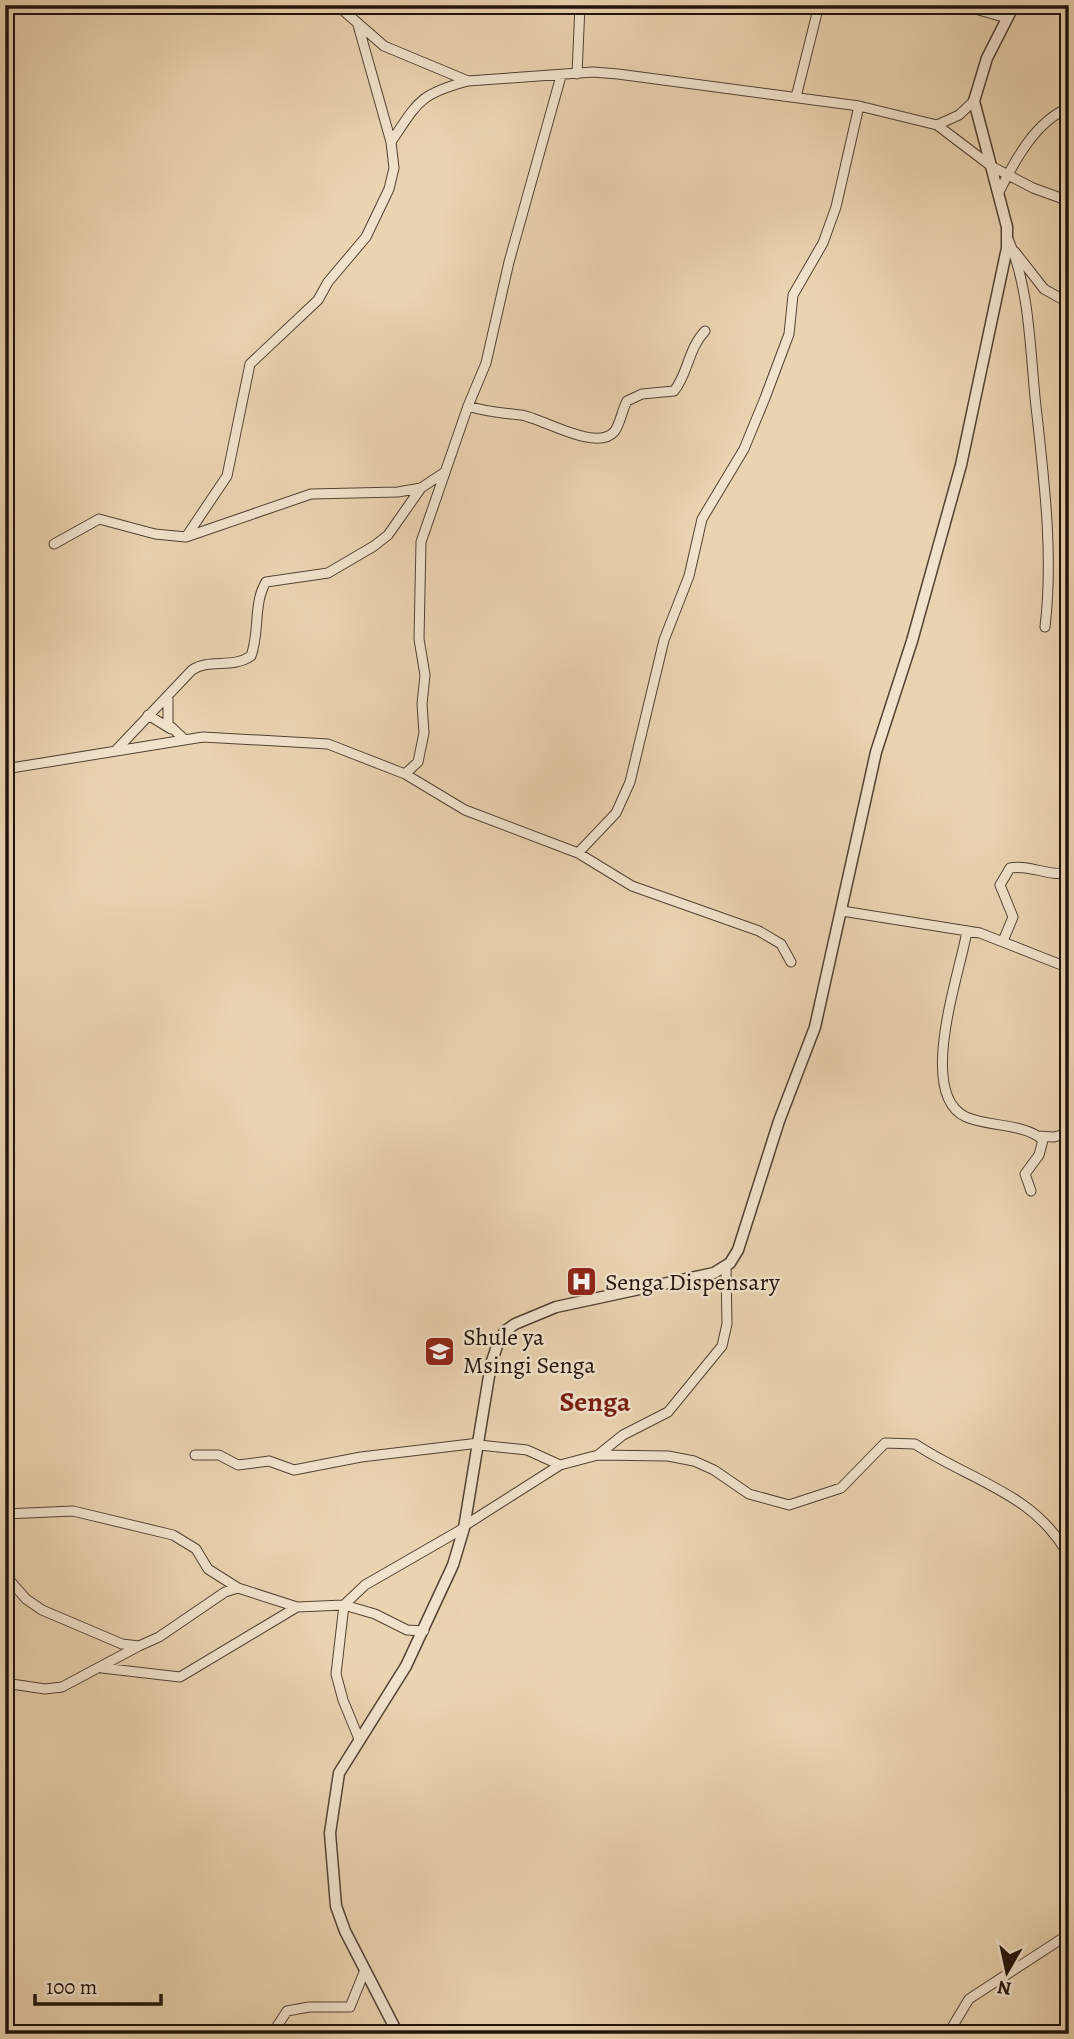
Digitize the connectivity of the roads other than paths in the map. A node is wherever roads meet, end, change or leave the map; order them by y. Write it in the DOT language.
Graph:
graph roads {
  1 [pos="337,5"];
  2 [pos="580,5"];
  3 [pos="819,5"];
  4 [pos="961,5"];
  5 [pos="1014,5"];
  6 [pos="1007,18"];
  7 [pos="357,24"];
  8 [pos="577,74"];
  9 [pos="561,76"];
  10 [pos="468,81"];
  11 [pos="796,97"];
  12 [pos="974,101"];
  13 [pos="859,106"];
  14 [pos="1069,108"];
  15 [pos="937,125"];
  16 [pos="391,142"];
  17 [pos="991,166"];
  18 [pos="1008,174"];
  19 [pos="999,192"];
  20 [pos="1069,201"];
  21 [pos="1007,237"];
  22 [pos="1012,249"];
  23 [pos="1069,303"];
  24 [pos="705,331"];
  25 [pos="468,406"];
  26 [pos="446,471"];
  27 [pos="421,488"];
  28 [pos="186,537"];
  29 [pos="54,544"];
  30 [pos="1045,627"];
  31 [pos="168,698"];
  32 [pos="148,715"];
  33 [pos="173,730"];
  34 [pos="184,739"];
  35 [pos="117,749"];
  36 [pos="5,769"];
  37 [pos="405,774"];
  38 [pos="578,853"];
  39 [pos="1069,873"];
  40 [pos="842,911"];
  41 [pos="967,931"];
  42 [pos="1003,941"];
  43 [pos="791,962"];
  44 [pos="1069,968"];
  45 [pos="1069,1133"];
  46 [pos="1038,1136"];
  47 [pos="1031,1191"];
  48 [pos="726,1267"];
  49 [pos="479,1444"];
  50 [pos="195,1455"];
  51 [pos="598,1455"];
  52 [pos="560,1465"];
  53 [pos="5,1514"];
  54 [pos="464,1527"];
  55 [pos="1069,1556"];
  56 [pos="5,1575"];
  57 [pos="238,1588"];
  58 [pos="344,1605"];
  59 [pos="297,1607"];
  60 [pos="424,1631"];
  61 [pos="139,1646"];
  62 [pos="102,1668"];
  63 [pos="5,1683"];
  64 [pos="359,1739"];
  65 [pos="1069,1934"];
  66 [pos="365,1970"];
  67 [pos="272,2034"];
  68 [pos="398,2034"];
  69 [pos="948,2034"];
  1 -- 7 [label="street"];
  2 -- 8 [label="street"];
  3 -- 11 [label="street"];
  4 -- 6 [label="street"];
  5 -- 6 [label="street"];
  6 -- 12 [label="street"];
  7 -- 10 [label="street"];
  7 -- 16 [label="street"];
  8 -- 9 [label="street"];
  8 -- 11 [label="street"];
  9 -- 10 [label="street"];
  9 -- 25 [label="street"];
  10 -- 16 [label="street"];
  11 -- 13 [label="street"];
  12 -- 15 [label="street"];
  12 -- 17 [label="street"];
  13 -- 15 [label="street"];
  13 -- 38 [label="street"];
  14 -- 18 [label="street"];
  15 -- 17 [label="street"];
  16 -- 28 [label="street"];
  17 -- 18 [label="street"];
  17 -- 19 [label="street"];
  18 -- 19 [label="street"];
  18 -- 20 [label="street"];
  19 -- 21 [label="street"];
  21 -- 22 [label="street"];
  21 -- 40 [label="street"];
  22 -- 23 [label="street"];
  22 -- 30 [label="street"];
  24 -- 25 [label="street"];
  25 -- 26 [label="street"];
  26 -- 27 [label="street"];
  26 -- 37 [label="street"];
  27 -- 28 [label="street"];
  27 -- 31 [label="street"];
  28 -- 29 [label="street"];
  31 -- 32 [label="street"];
  31 -- 33 [label="street"];
  32 -- 33 [label="street"];
  32 -- 35 [label="street"];
  33 -- 34 [label="street"];
  34 -- 35 [label="street"];
  34 -- 37 [label="street"];
  35 -- 36 [label="street"];
  37 -- 38 [label="street"];
  38 -- 43 [label="street"];
  39 -- 42 [label="street"];
  40 -- 41 [label="street"];
  40 -- 48 [label="street"];
  41 -- 42 [label="street"];
  41 -- 46 [label="street"];
  42 -- 44 [label="street"];
  45 -- 46 [label="street"];
  46 -- 47 [label="street"];
  48 -- 49 [label="street"];
  48 -- 51 [label="street"];
  49 -- 50 [label="street"];
  49 -- 52 [label="street"];
  49 -- 54 [label="street"];
  51 -- 52 [label="street"];
  51 -- 55 [label="street"];
  52 -- 54 [label="street"];
  53 -- 57 [label="street"];
  54 -- 58 [label="street"];
  54 -- 60 [label="street"];
  56 -- 61 [label="street"];
  57 -- 59 [label="street"];
  57 -- 61 [label="street"];
  58 -- 59 [label="street"];
  58 -- 60 [label="street"];
  58 -- 64 [label="street"];
  59 -- 62 [label="street"];
  60 -- 64 [label="street"];
  61 -- 62 [label="street"];
  62 -- 63 [label="street"];
  64 -- 66 [label="street"];
  65 -- 69 [label="street"];
  66 -- 67 [label="street"];
  66 -- 68 [label="street"];
}
